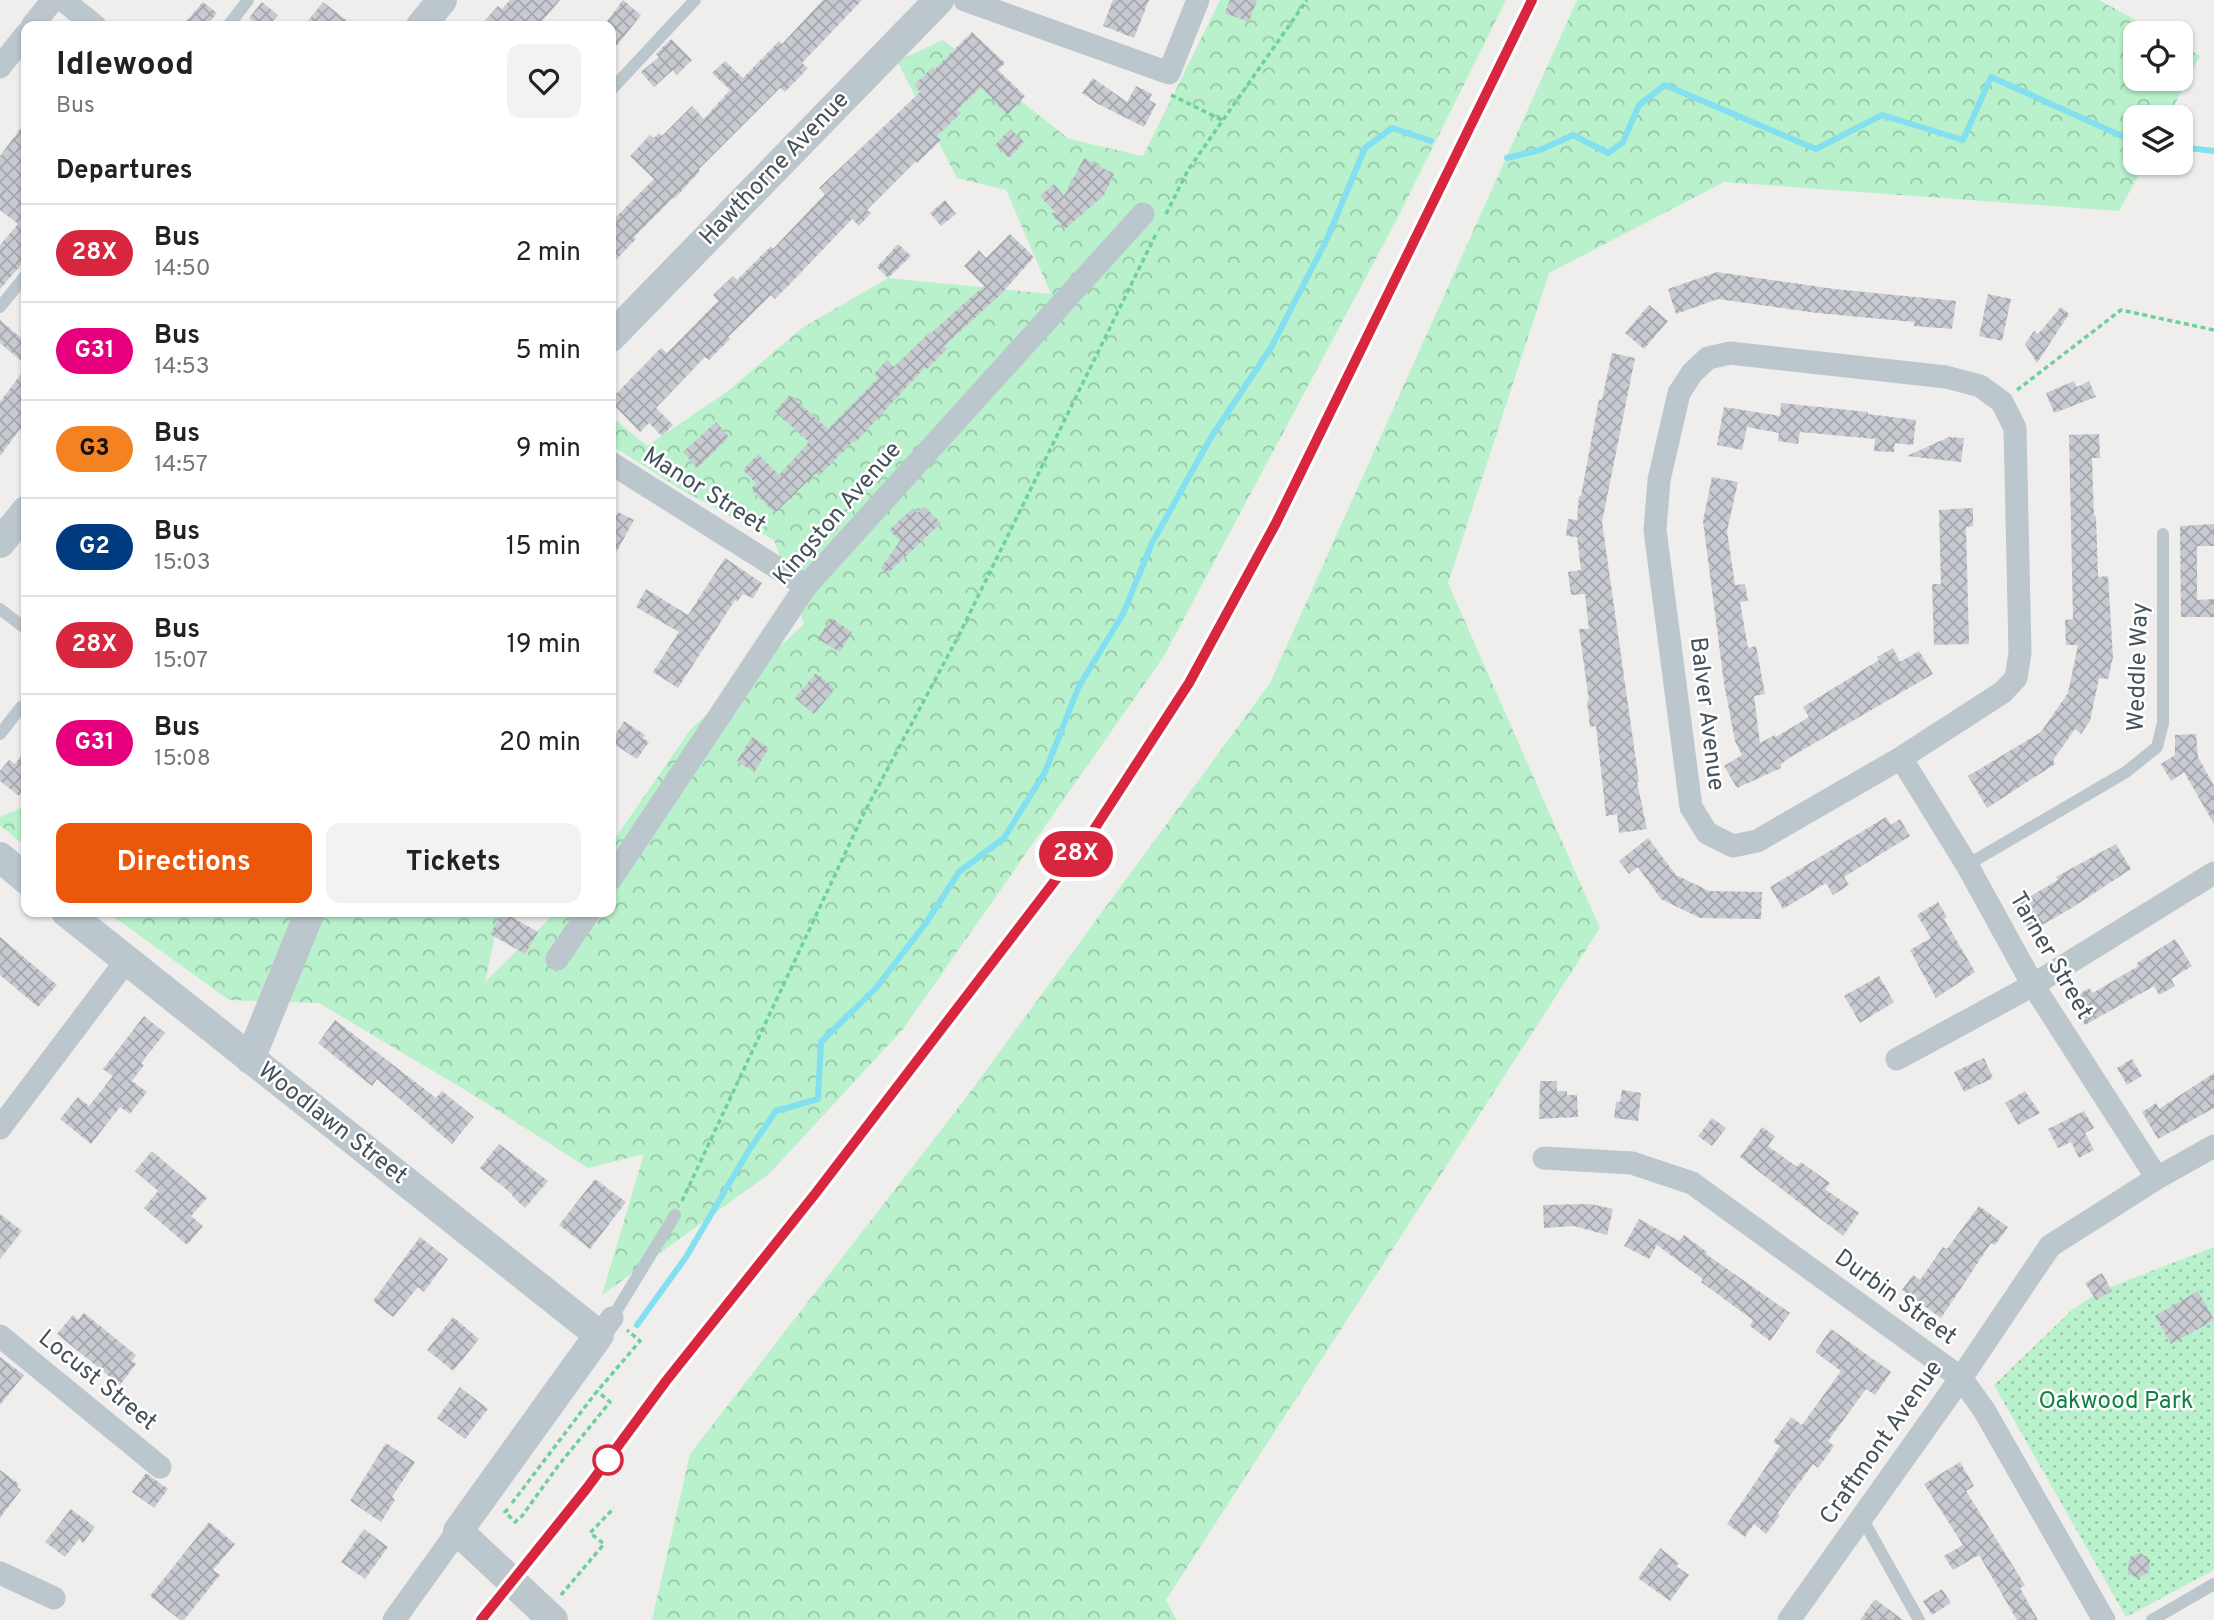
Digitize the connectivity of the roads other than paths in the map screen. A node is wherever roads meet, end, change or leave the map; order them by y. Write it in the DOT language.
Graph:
graph roads {
  1 [pos="53,0"];
  2 [pos="63,0"];
  3 [pos="248,0"];
  4 [pos="442,0"];
  5 [pos="695,0"];
  6 [pos="939,0"];
  7 [pos="965,0"];
  8 [pos="1198,0"];
  9 [pos="1532,0"];
  10 [pos="36,21"];
  11 [pos="89,21"];
  12 [pos="232,21"];
  13 [pos="425,21"];
  14 [pos="21,40"];
  15 [pos="0,66"];
  16 [pos="616,85"];
  17 [pos="1155,221"];
  18 [pos="21,281"];
  19 [pos="0,307"];
  20 [pos="616,332"];
  21 [pos="616,466"];
  22 [pos="21,517"];
  23 [pos="2163,534"];
  24 [pos="0,543"];
  25 [pos="806,586"];
  26 [pos="0,609"];
  27 [pos="21,625"];
  28 [pos="21,707"];
  29 [pos="0,734"];
  30 [pos="1902,758"];
  31 [pos="0,857"];
  32 [pos="1967,865"];
  33 [pos="616,871"];
  34 [pos="2214,873"];
  35 [pos="21,875"];
  36 [pos="72,917"];
  37 [pos="308,917"];
  38 [pos="586,917"];
  39 [pos="557,959"];
  40 [pos="126,961"];
  41 [pos="2033,985"];
  42 [pos="250,1059"];
  43 [pos="1897,1059"];
  44 [pos="0,1128"];
  45 [pos="2214,1146"];
  46 [pos="1544,1158"];
  47 [pos="2157,1178"];
  48 [pos="675,1215"];
  49 [pos="605,1327"];
  50 [pos="0,1336"];
  51 [pos="1961,1378"];
  52 [pos="160,1467"];
  53 [pos="1862,1518"];
  54 [pos="458,1531"];
  55 [pos="0,1573"];
  56 [pos="2214,1584"];
  57 [pos="54,1598"];
  58 [pos="556,1608"];
  59 [pos="482,1618"];
  60 [pos="394,1620"];
  61 [pos="1789,1620"];
  62 [pos="1919,1620"];
  63 [pos="2104,1620"];
  64 [pos="2152,1620"];
  1 -- 10 [label="street"];
  2 -- 11 [label="street"];
  3 -- 12 [label="lane"];
  4 -- 13 [label="street"];
  5 -- 16 [label="lane"];
  6 -- 20 [label="street, Hawthorne Avenue"];
  7 -- 8 [label="street"];
  9 -- 59 [label="lane, bridge"];
  14 -- 15 [label="street"];
  17 -- 25 [label="street, Kingston Avenue"];
  18 -- 19 [label="lane"];
  21 -- 25 [label="street, Manor Street"];
  22 -- 24 [label="street"];
  23 -- 32 [label="lane, Weddle Way"];
  25 -- 33 [label="street, Kingston Avenue"];
  26 -- 27 [label="lane"];
  28 -- 29 [label="lane"];
  30 -- 30 [label="street, Balver Avenue"];
  30 -- 32 [label="street, Tarner Street"];
  31 -- 35 [label="street"];
  32 -- 41 [label="street, Tarner Street"];
  34 -- 41 [label="street"];
  36 -- 40 [label="street, Woodlawn Street"];
  37 -- 42 [label="street"];
  38 -- 39 [label="street"];
  40 -- 42 [label="street, Woodlawn Street"];
  40 -- 44 [label="street"];
  41 -- 43 [label="street"];
  41 -- 47 [label="street, Tarner Street"];
  42 -- 49 [label="street, Woodlawn Street"];
  45 -- 47 [label="street, Craftmont Avenue"];
  46 -- 51 [label="street, Durbin Street"];
  47 -- 51 [label="street, Craftmont Avenue"];
  48 -- 49 [label="lane"];
  49 -- 54 [label="street"];
  50 -- 52 [label="street, Locust Street"];
  51 -- 53 [label="street, Craftmont Avenue"];
  51 -- 63 [label="street, Durbin Street"];
  53 -- 61 [label="street, Craftmont Avenue"];
  53 -- 62 [label="lane"];
  54 -- 58 [label="street"];
  54 -- 60 [label="street"];
  55 -- 57 [label="street"];
  56 -- 64 [label="lane"];
}
